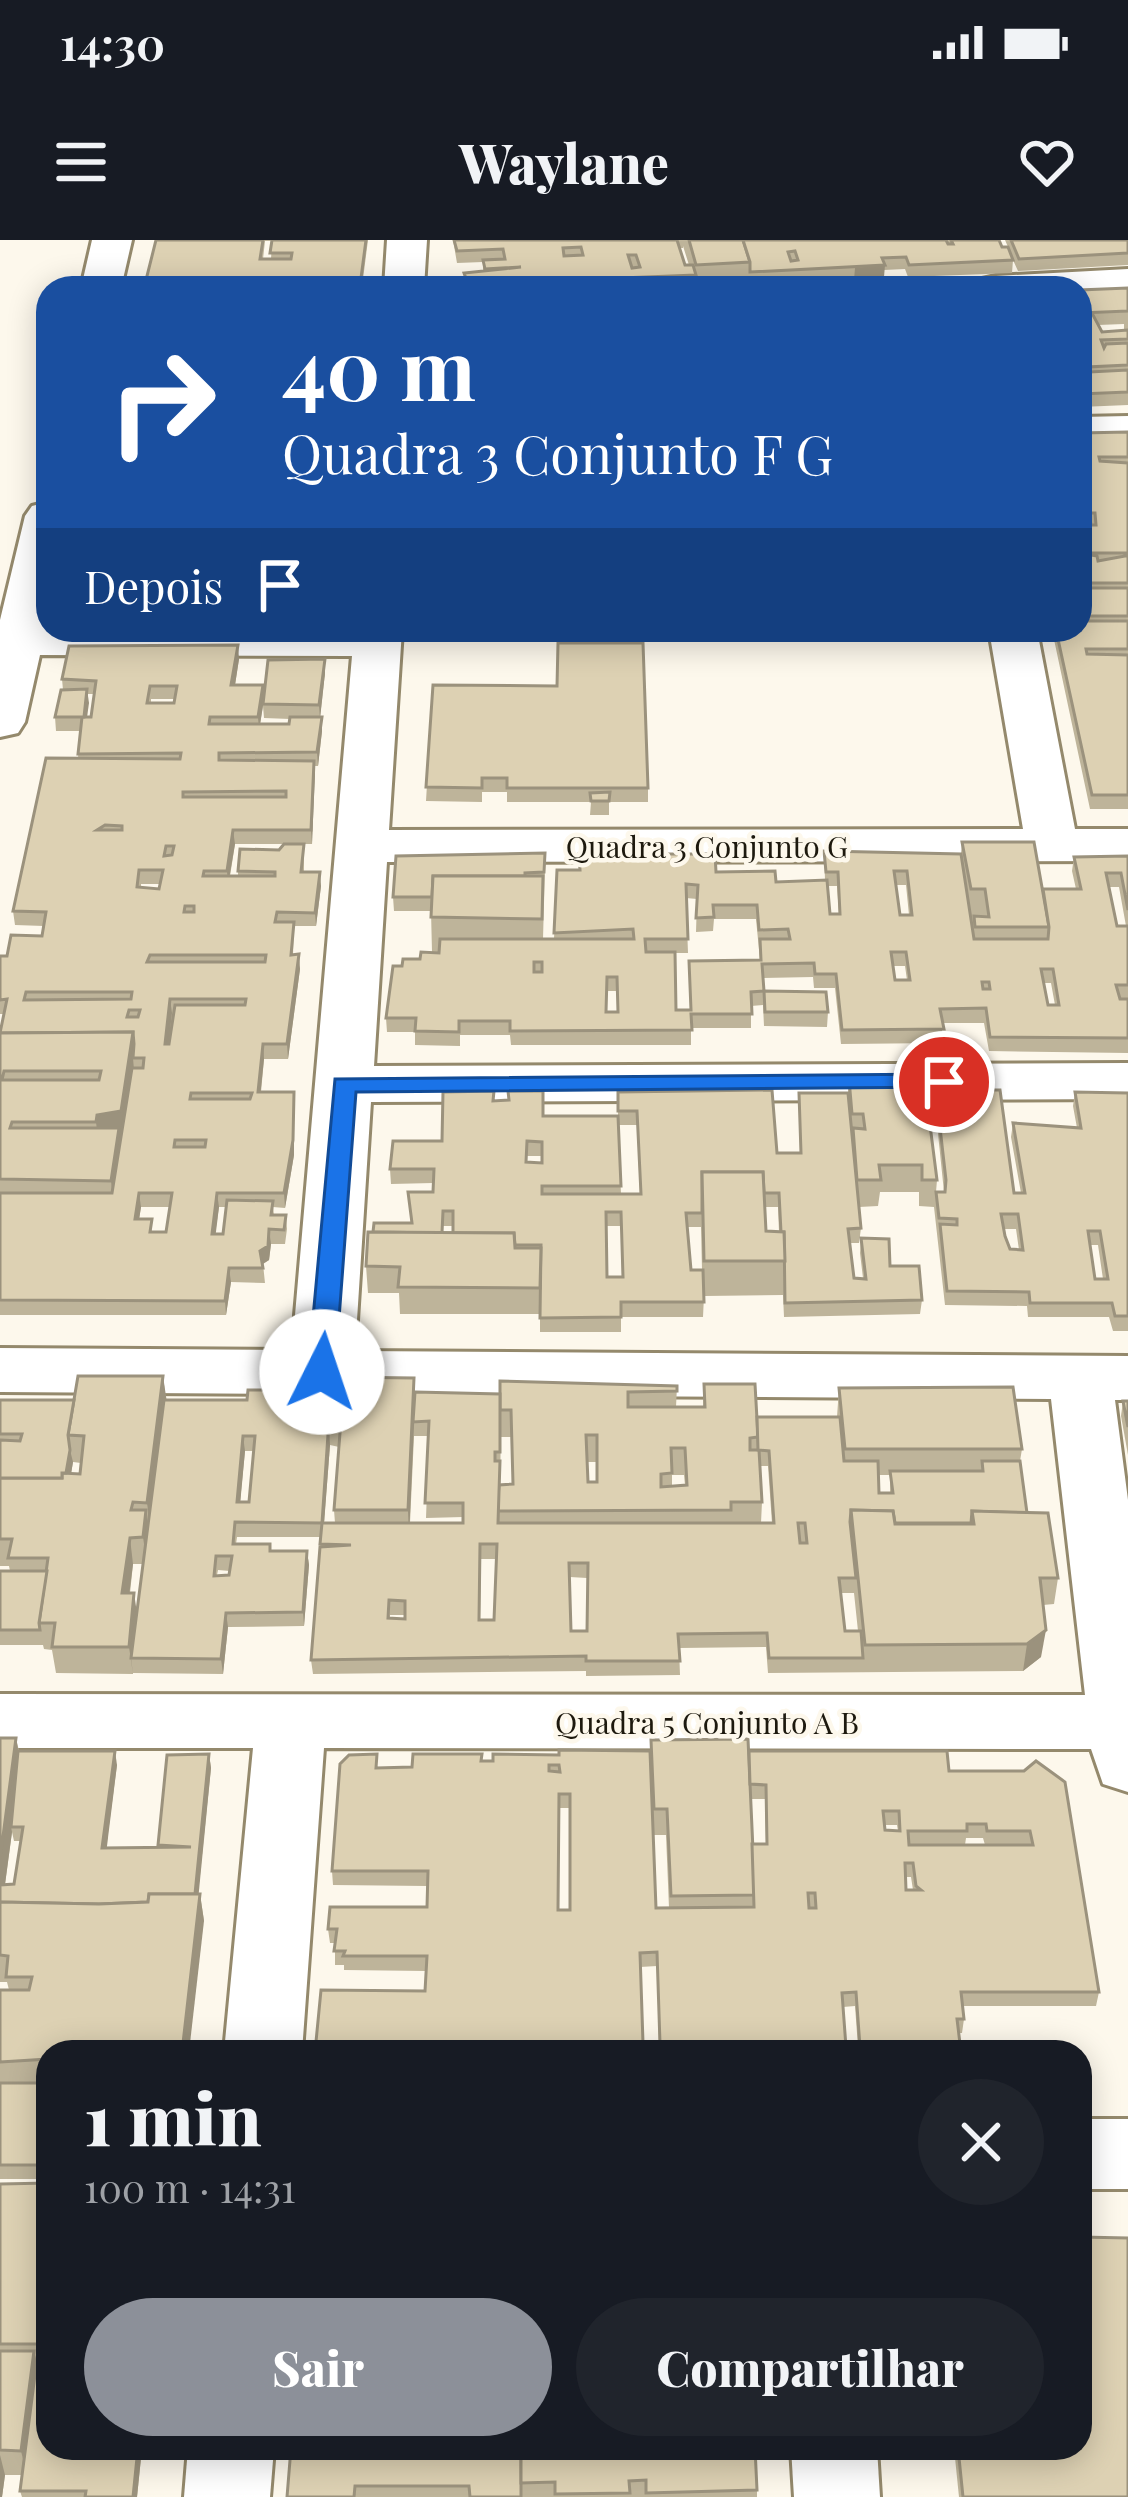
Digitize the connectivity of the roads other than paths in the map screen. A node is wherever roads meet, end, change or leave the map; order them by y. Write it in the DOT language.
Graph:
graph roads {
  1 [pos="112,240"];
  2 [pos="407,240"];
  3 [pos="104,276"];
  4 [pos="405,276"];
  5 [pos="1128,281"];
  6 [pos="1092,283"];
  7 [pos="1128,429"];
  8 [pos="1092,430"];
  9 [pos="36,568"];
  10 [pos="19,641"];
  11 [pos="36,641"];
  12 [pos="378,642"];
  13 [pos="1015,642"];
  14 [pos="0,722"];
  15 [pos="1128,844"];
  16 [pos="1052,845"];
  17 [pos="362,846"];
  18 [pos="1128,1081"];
  19 [pos="344,1084"];
  20 [pos="0,1370"];
  21 [pos="322,1372"];
  22 [pos="1104,1378"];
  23 [pos="0,1721"];
  24 [pos="291,1722"];
  25 [pos="1126,1737"];
  26 [pos="264,2040"];
  27 [pos="1092,2154"];
  28 [pos="1128,2155"];
  29 [pos="230,2460"];
  30 [pos="835,2460"];
  31 [pos="227,2497"];
  32 [pos="837,2497"];
  1 -- 3 [label="street"];
  2 -- 4 [label="street"];
  5 -- 6 [label="street"];
  7 -- 8 [label="street"];
  9 -- 10 [label="street"];
  10 -- 11 [label="street"];
  10 -- 14 [label="street"];
  12 -- 17 [label="street"];
  13 -- 16 [label="street"];
  15 -- 16 [label="street, Quadra 3 Conjunto G"];
  16 -- 17 [label="street, Quadra 3 Conjunto G"];
  17 -- 19 [label="street"];
  18 -- 19 [label="street"];
  19 -- 21 [label="street"];
  20 -- 21 [label="street"];
  21 -- 22 [label="street"];
  22 -- 25 [label="street"];
  23 -- 24 [label="street, Quadra 5 Conjunto A B"];
  24 -- 25 [label="street, Quadra 5 Conjunto A B"];
  24 -- 26 [label="street"];
  27 -- 28 [label="street"];
  29 -- 31 [label="street"];
  30 -- 32 [label="street"];
}
